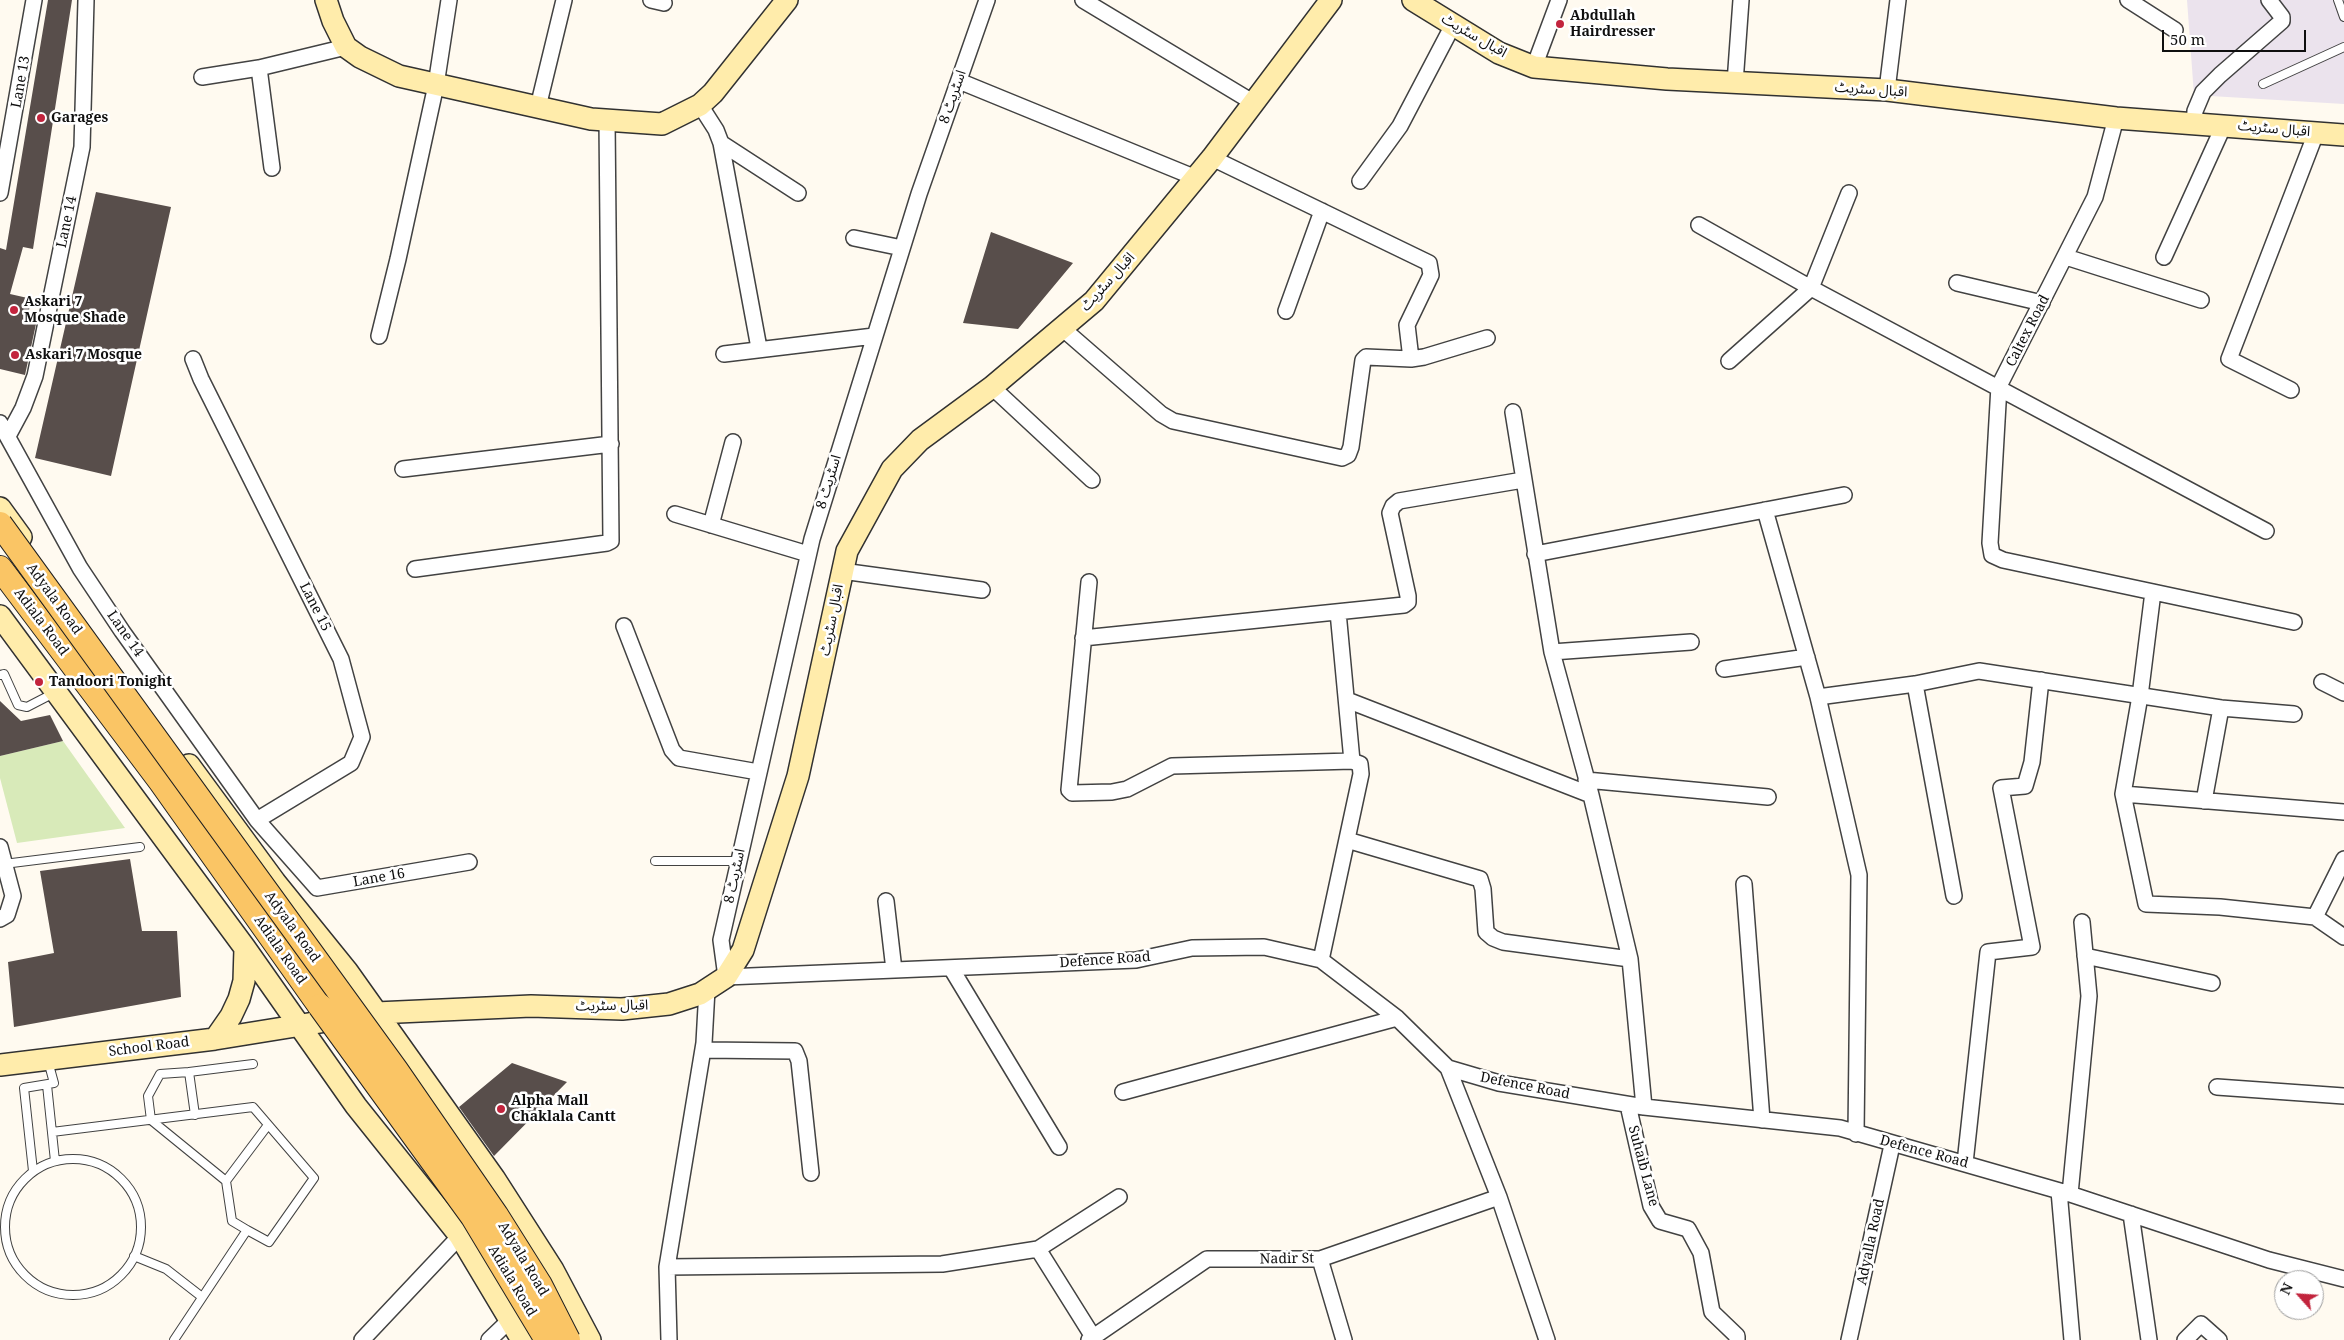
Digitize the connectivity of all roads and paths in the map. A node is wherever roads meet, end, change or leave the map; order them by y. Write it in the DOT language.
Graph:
graph roads {
  1 [pos="34,0"];
  2 [pos="86,0"];
  3 [pos="326,0"];
  4 [pos="449,0"];
  5 [pos="564,0"];
  6 [pos="787,0"];
  7 [pos="987,0"];
  8 [pos="1083,0"];
  9 [pos="1331,0"];
  10 [pos="1414,0"];
  11 [pos="1559,0"];
  12 [pos="1741,0"];
  13 [pos="1898,0"];
  14 [pos="2128,0"];
  15 [pos="2269,0"];
  16 [pos="2338,0"];
  17 [pos="2344,17"];
  18 [pos="1453,25"];
  19 [pos="2175,30"];
  20 [pos="346,47"];
  21 [pos="2344,47"];
  22 [pos="1534,67"];
  23 [pos="259,68"];
  24 [pos="202,77"];
  25 [pos="959,80"];
  26 [pos="1735,83"];
  27 [pos="2263,84"];
  28 [pos="436,85"];
  29 [pos="1887,90"];
  30 [pos="1254,103"];
  31 [pos="700,105"];
  32 [pos="538,107"];
  33 [pos="2116,118"];
  34 [pos="607,120"];
  35 [pos="2194,123"];
  36 [pos="2224,125"];
  37 [pos="2316,133"];
  38 [pos="2344,135"];
  39 [pos="720,143"];
  40 [pos="1212,158"];
  41 [pos="272,168"];
  42 [pos="1196,178"];
  43 [pos="1360,181"];
  44 [pos="0,193"];
  45 [pos="798,193"];
  46 [pos="1849,193"];
  47 [pos="1322,211"];
  48 [pos="1699,225"];
  49 [pos="854,238"];
  50 [pos="902,248"];
  51 [pos="2164,257"];
  52 [pos="2066,258"];
  53 [pos="1957,283"];
  54 [pos="1811,288"];
  55 [pos="2201,300"];
  56 [pos="2042,303"];
  57 [pos="1286,311"];
  58 [pos="1062,328"];
  59 [pos="379,336"];
  60 [pos="874,336"];
  61 [pos="1487,338"];
  62 [pos="759,348"];
  63 [pos="724,354"];
  64 [pos="193,359"];
  65 [pos="1411,360"];
  66 [pos="1730,361"];
  67 [pos="1999,386"];
  68 [pos="992,387"];
  69 [pos="2291,390"];
  70 [pos="1513,412"];
  71 [pos="4,430"];
  72 [pos="733,442"];
  73 [pos="611,444"];
  74 [pos="403,469"];
  75 [pos="1092,480"];
  76 [pos="1523,480"];
  77 [pos="1844,495"];
  78 [pos="0,508"];
  79 [pos="1765,510"];
  80 [pos="675,514"];
  81 [pos="0,524"];
  82 [pos="711,525"];
  83 [pos="2266,531"];
  84 [pos="808,554"];
  85 [pos="1534,554"];
  86 [pos="0,568"];
  87 [pos="415,569"];
  88 [pos="842,571"];
  89 [pos="1088,582"];
  90 [pos="982,590"];
  91 [pos="2153,592"];
  92 [pos="1338,612"];
  93 [pos="0,616"];
  94 [pos="2294,622"];
  95 [pos="624,626"];
  96 [pos="1083,638"];
  97 [pos="1691,642"];
  98 [pos="1552,652"];
  99 [pos="1807,657"];
  100 [pos="1724,670"];
  101 [pos="0,675"];
  102 [pos="2041,680"];
  103 [pos="2322,682"];
  104 [pos="1915,684"];
  105 [pos="55,692"];
  106 [pos="2344,693"];
  107 [pos="2140,696"];
  108 [pos="1818,697"];
  109 [pos="1346,700"];
  110 [pos="2222,708"];
  111 [pos="2294,714"];
  112 [pos="1352,761"];
  113 [pos="758,772"];
  114 [pos="1586,780"];
  115 [pos="2123,794"];
  116 [pos="1591,795"];
  117 [pos="1768,797"];
  118 [pos="2204,801"];
  119 [pos="2344,812"];
  120 [pos="257,820"];
  121 [pos="1346,840"];
  122 [pos="0,847"];
  123 [pos="140,847"];
  124 [pos="2344,860"];
  125 [pos="655,861"];
  126 [pos="738,861"];
  127 [pos="469,862"];
  128 [pos="4,864"];
  129 [pos="296,867"];
  130 [pos="1744,884"];
  131 [pos="1954,896"];
  132 [pos="886,901"];
  133 [pos="2315,917"];
  134 [pos="0,919"];
  135 [pos="2082,922"];
  136 [pos="2344,937"];
  137 [pos="245,948"];
  138 [pos="2085,956"];
  139 [pos="1630,959"];
  140 [pos="1321,960"];
  141 [pos="950,968"];
  142 [pos="894,970"];
  143 [pos="726,977"];
  144 [pos="2212,983"];
  145 [pos="708,989"];
  146 [pos="376,1013"];
  147 [pos="1397,1018"];
  148 [pos="298,1024"];
  149 [pos="215,1039"];
  150 [pos="703,1050"];
  151 [pos="48,1059"];
  152 [pos="253,1064"];
  153 [pos="0,1065"];
  154 [pos="1448,1068"];
  155 [pos="189,1072"];
  156 [pos="47,1084"];
  157 [pos="2217,1087"];
  158 [pos="1123,1092"];
  159 [pos="2344,1096"];
  160 [pos="1628,1105"];
  161 [pos="1644,1107"];
  162 [pos="195,1115"];
  163 [pos="150,1120"];
  164 [pos="1762,1120"];
  165 [pos="268,1125"];
  166 [pos="52,1132"];
  167 [pos="1856,1134"];
  168 [pos="1892,1144"];
  169 [pos="1059,1147"];
  170 [pos="55,1161"];
  171 [pos="1965,1163"];
  172 [pos="33,1171"];
  173 [pos="811,1173"];
  174 [pos="226,1181"];
  175 [pos="2064,1193"];
  176 [pos="1119,1197"];
  177 [pos="1499,1197"];
  178 [pos="2131,1214"];
  179 [pos="247,1230"];
  180 [pos="460,1236"];
  181 [pos="1038,1249"];
  182 [pos="134,1256"];
  183 [pos="1320,1259"];
  184 [pos="667,1267"];
  185 [pos="2344,1279"];
  186 [pos="202,1297"];
  187 [pos="511,1319"];
  188 [pos="1093,1339"];
  189 [pos="174,1340"];
  190 [pos="362,1340"];
  191 [pos="489,1340"];
  192 [pos="522,1340"];
  193 [pos="547,1340"];
  194 [pos="568,1340"];
  195 [pos="590,1340"];
  196 [pos="670,1340"];
  197 [pos="1344,1340"];
  198 [pos="1548,1340"];
  199 [pos="1737,1340"];
  200 [pos="1850,1340"];
  201 [pos="2072,1340"];
  202 [pos="2149,1340"];
  203 [pos="2185,1340"];
  204 [pos="2219,1340"];
  1 -- 44 [label="street, Lane 13"];
  2 -- 71 [label="street, Lane 14"];
  3 -- 20 [label="street"];
  4 -- 28 [label="street"];
  5 -- 32 [label="street"];
  6 -- 31 [label="street"];
  7 -- 25 [label="street, اسٹریٹ 8"];
  8 -- 30 [label="street"];
  9 -- 30 [label="street, اقبال سٹریٹ"];
  10 -- 18 [label="street, اقبال سٹریٹ"];
  11 -- 22 [label="street"];
  12 -- 26 [label="street"];
  13 -- 29 [label="street"];
  14 -- 19 [label="street"];
  15 -- 35 [label="street"];
  16 -- 17 [label="lane"];
  18 -- 22 [label="street, اقبال سٹریٹ"];
  18 -- 43 [label="street"];
  20 -- 23 [label="street"];
  20 -- 28 [label="street"];
  21 -- 27 [label="lane"];
  22 -- 26 [label="street, اقبال سٹریٹ"];
  23 -- 24 [label="street"];
  23 -- 41 [label="street"];
  25 -- 42 [label="street"];
  25 -- 50 [label="street, اسٹریٹ 8"];
  26 -- 29 [label="street, اقبال سٹریٹ"];
  28 -- 32 [label="street"];
  28 -- 59 [label="street"];
  29 -- 33 [label="street, اقبال سٹریٹ"];
  30 -- 40 [label="street, اقبال سٹریٹ"];
  31 -- 34 [label="street"];
  31 -- 39 [label="street"];
  32 -- 34 [label="street"];
  33 -- 35 [label="street, اقبال سٹریٹ"];
  33 -- 52 [label="street, Caltex Road"];
  34 -- 73 [label="street"];
  35 -- 36 [label="street, اقبال سٹریٹ"];
  36 -- 37 [label="street, اقبال سٹریٹ"];
  36 -- 51 [label="street"];
  37 -- 38 [label="street, اقبال سٹریٹ"];
  37 -- 69 [label="street"];
  39 -- 45 [label="street"];
  39 -- 62 [label="street"];
  40 -- 42 [label="street, اقبال سٹریٹ"];
  40 -- 47 [label="street"];
  42 -- 58 [label="street, اقبال سٹریٹ"];
  46 -- 54 [label="street"];
  47 -- 57 [label="street"];
  47 -- 65 [label="street"];
  48 -- 54 [label="street"];
  49 -- 50 [label="street"];
  50 -- 60 [label="street, اسٹریٹ 8"];
  52 -- 55 [label="street"];
  52 -- 56 [label="street, Caltex Road"];
  53 -- 56 [label="street"];
  54 -- 66 [label="street"];
  54 -- 67 [label="street"];
  56 -- 67 [label="street, Caltex Road"];
  58 -- 65 [label="street"];
  58 -- 68 [label="street, اقبال سٹریٹ"];
  60 -- 62 [label="street"];
  60 -- 84 [label="street, اسٹریٹ 8"];
  61 -- 65 [label="street"];
  62 -- 63 [label="street"];
  64 -- 120 [label="street, Lane 15"];
  67 -- 83 [label="street"];
  67 -- 91 [label="street, Caltex Road"];
  68 -- 75 [label="street"];
  68 -- 88 [label="street, اقبال سٹریٹ"];
  70 -- 76 [label="street"];
  71 -- 120 [label="street, Lane 14"];
  72 -- 82 [label="street"];
  73 -- 74 [label="street"];
  73 -- 87 [label="street"];
  76 -- 85 [label="street"];
  76 -- 92 [label="street"];
  77 -- 79 [label="street"];
  78 -- 146 [label="street"];
  79 -- 85 [label="street"];
  79 -- 99 [label="street"];
  80 -- 82 [label="street"];
  81 -- 194 [label="main road, Adyala Road, bridge"];
  82 -- 84 [label="street"];
  84 -- 113 [label="street, اسٹریٹ 8"];
  85 -- 98 [label="street"];
  86 -- 193 [label="main road, Adiala Road, bridge"];
  88 -- 90 [label="street"];
  88 -- 143 [label="street, اقبال سٹریٹ"];
  89 -- 96 [label="street"];
  91 -- 94 [label="street"];
  91 -- 107 [label="street"];
  92 -- 96 [label="street"];
  92 -- 109 [label="street"];
  93 -- 105 [label="street"];
  95 -- 113 [label="street"];
  96 -- 112 [label="street"];
  97 -- 98 [label="street"];
  98 -- 114 [label="street"];
  99 -- 100 [label="street"];
  99 -- 108 [label="street"];
  101 -- 105 [label="lane"];
  102 -- 104 [label="street"];
  102 -- 107 [label="street"];
  102 -- 171 [label="street"];
  103 -- 106 [label="street"];
  104 -- 108 [label="street"];
  104 -- 131 [label="street"];
  105 -- 137 [label="street"];
  107 -- 110 [label="street"];
  107 -- 115 [label="street"];
  108 -- 167 [label="street"];
  109 -- 112 [label="street"];
  109 -- 116 [label="street"];
  110 -- 111 [label="street"];
  110 -- 118 [label="street"];
  112 -- 121 [label="street"];
  113 -- 126 [label="street, اسٹریٹ 8"];
  114 -- 116 [label="street"];
  114 -- 117 [label="street"];
  115 -- 118 [label="street"];
  115 -- 133 [label="street"];
  116 -- 139 [label="street"];
  118 -- 119 [label="street"];
  120 -- 129 [label="street, Lane 14"];
  121 -- 139 [label="street"];
  121 -- 140 [label="street"];
  122 -- 128 [label="street"];
  123 -- 128 [label="lane"];
  124 -- 133 [label="street"];
  125 -- 126 [label="lane"];
  126 -- 143 [label="street, اسٹریٹ 8"];
  127 -- 129 [label="street, Lane 16"];
  128 -- 134 [label="street"];
  130 -- 164 [label="street"];
  132 -- 142 [label="street"];
  133 -- 136 [label="street"];
  135 -- 138 [label="street"];
  137 -- 148 [label="street"];
  137 -- 149 [label="street"];
  138 -- 144 [label="street"];
  138 -- 175 [label="street"];
  139 -- 161 [label="street"];
  140 -- 141 [label="street, Defence Road"];
  140 -- 147 [label="street, Defence Road"];
  141 -- 142 [label="street, Defence Road"];
  141 -- 169 [label="street"];
  142 -- 143 [label="street, Defence Road"];
  143 -- 145 [label="street, اقبال سٹریٹ"];
  145 -- 146 [label="street, اقبال سٹریٹ"];
  145 -- 150 [label="street"];
  146 -- 148 [label="street, اقبال سٹریٹ"];
  146 -- 195 [label="street"];
  147 -- 154 [label="street, Defence Road"];
  147 -- 158 [label="street"];
  148 -- 149 [label="street, School Road"];
  148 -- 180 [label="street"];
  149 -- 151 [label="street, School Road"];
  150 -- 173 [label="street"];
  150 -- 184 [label="street"];
  151 -- 153 [label="street, School Road"];
  151 -- 156 [label="lane"];
  152 -- 155 [label="lane"];
  154 -- 160 [label="street, Defence Road"];
  154 -- 177 [label="street"];
  155 -- 162 [label="lane"];
  155 -- 163 [label="lane"];
  156 -- 166 [label="lane"];
  156 -- 172 [label="lane"];
  157 -- 159 [label="street"];
  160 -- 161 [label="street, Defence Road"];
  160 -- 199 [label="street, Suhaib Lane"];
  161 -- 164 [label="street, Defence Road"];
  162 -- 163 [label="lane"];
  162 -- 165 [label="lane"];
  163 -- 166 [label="lane"];
  163 -- 174 [label="lane"];
  164 -- 167 [label="street, Defence Road"];
  165 -- 174 [label="lane"];
  165 -- 179 [label="lane"];
  166 -- 170 [label="lane"];
  167 -- 168 [label="street, Defence Road"];
  168 -- 171 [label="street, Defence Road"];
  168 -- 200 [label="street, Adyalla Road"];
  170 -- 172 [label="lane"];
  170 -- 182 [label="lane"];
  171 -- 175 [label="street, Defence Road"];
  172 -- 182 [label="lane"];
  174 -- 179 [label="lane"];
  175 -- 178 [label="street, Defence Road"];
  175 -- 201 [label="street"];
  176 -- 181 [label="street"];
  177 -- 183 [label="street, Nadir St"];
  177 -- 198 [label="street"];
  178 -- 185 [label="street, Defence Road"];
  178 -- 202 [label="street"];
  179 -- 186 [label="lane"];
  180 -- 187 [label="street"];
  180 -- 190 [label="street"];
  181 -- 184 [label="street"];
  181 -- 188 [label="street"];
  182 -- 186 [label="lane"];
  183 -- 188 [label="street, Nadir St"];
  183 -- 197 [label="street"];
  184 -- 196 [label="street"];
  186 -- 189 [label="lane"];
  187 -- 191 [label="street"];
  187 -- 192 [label="street"];
  203 -- 204 [label="street"];
}
